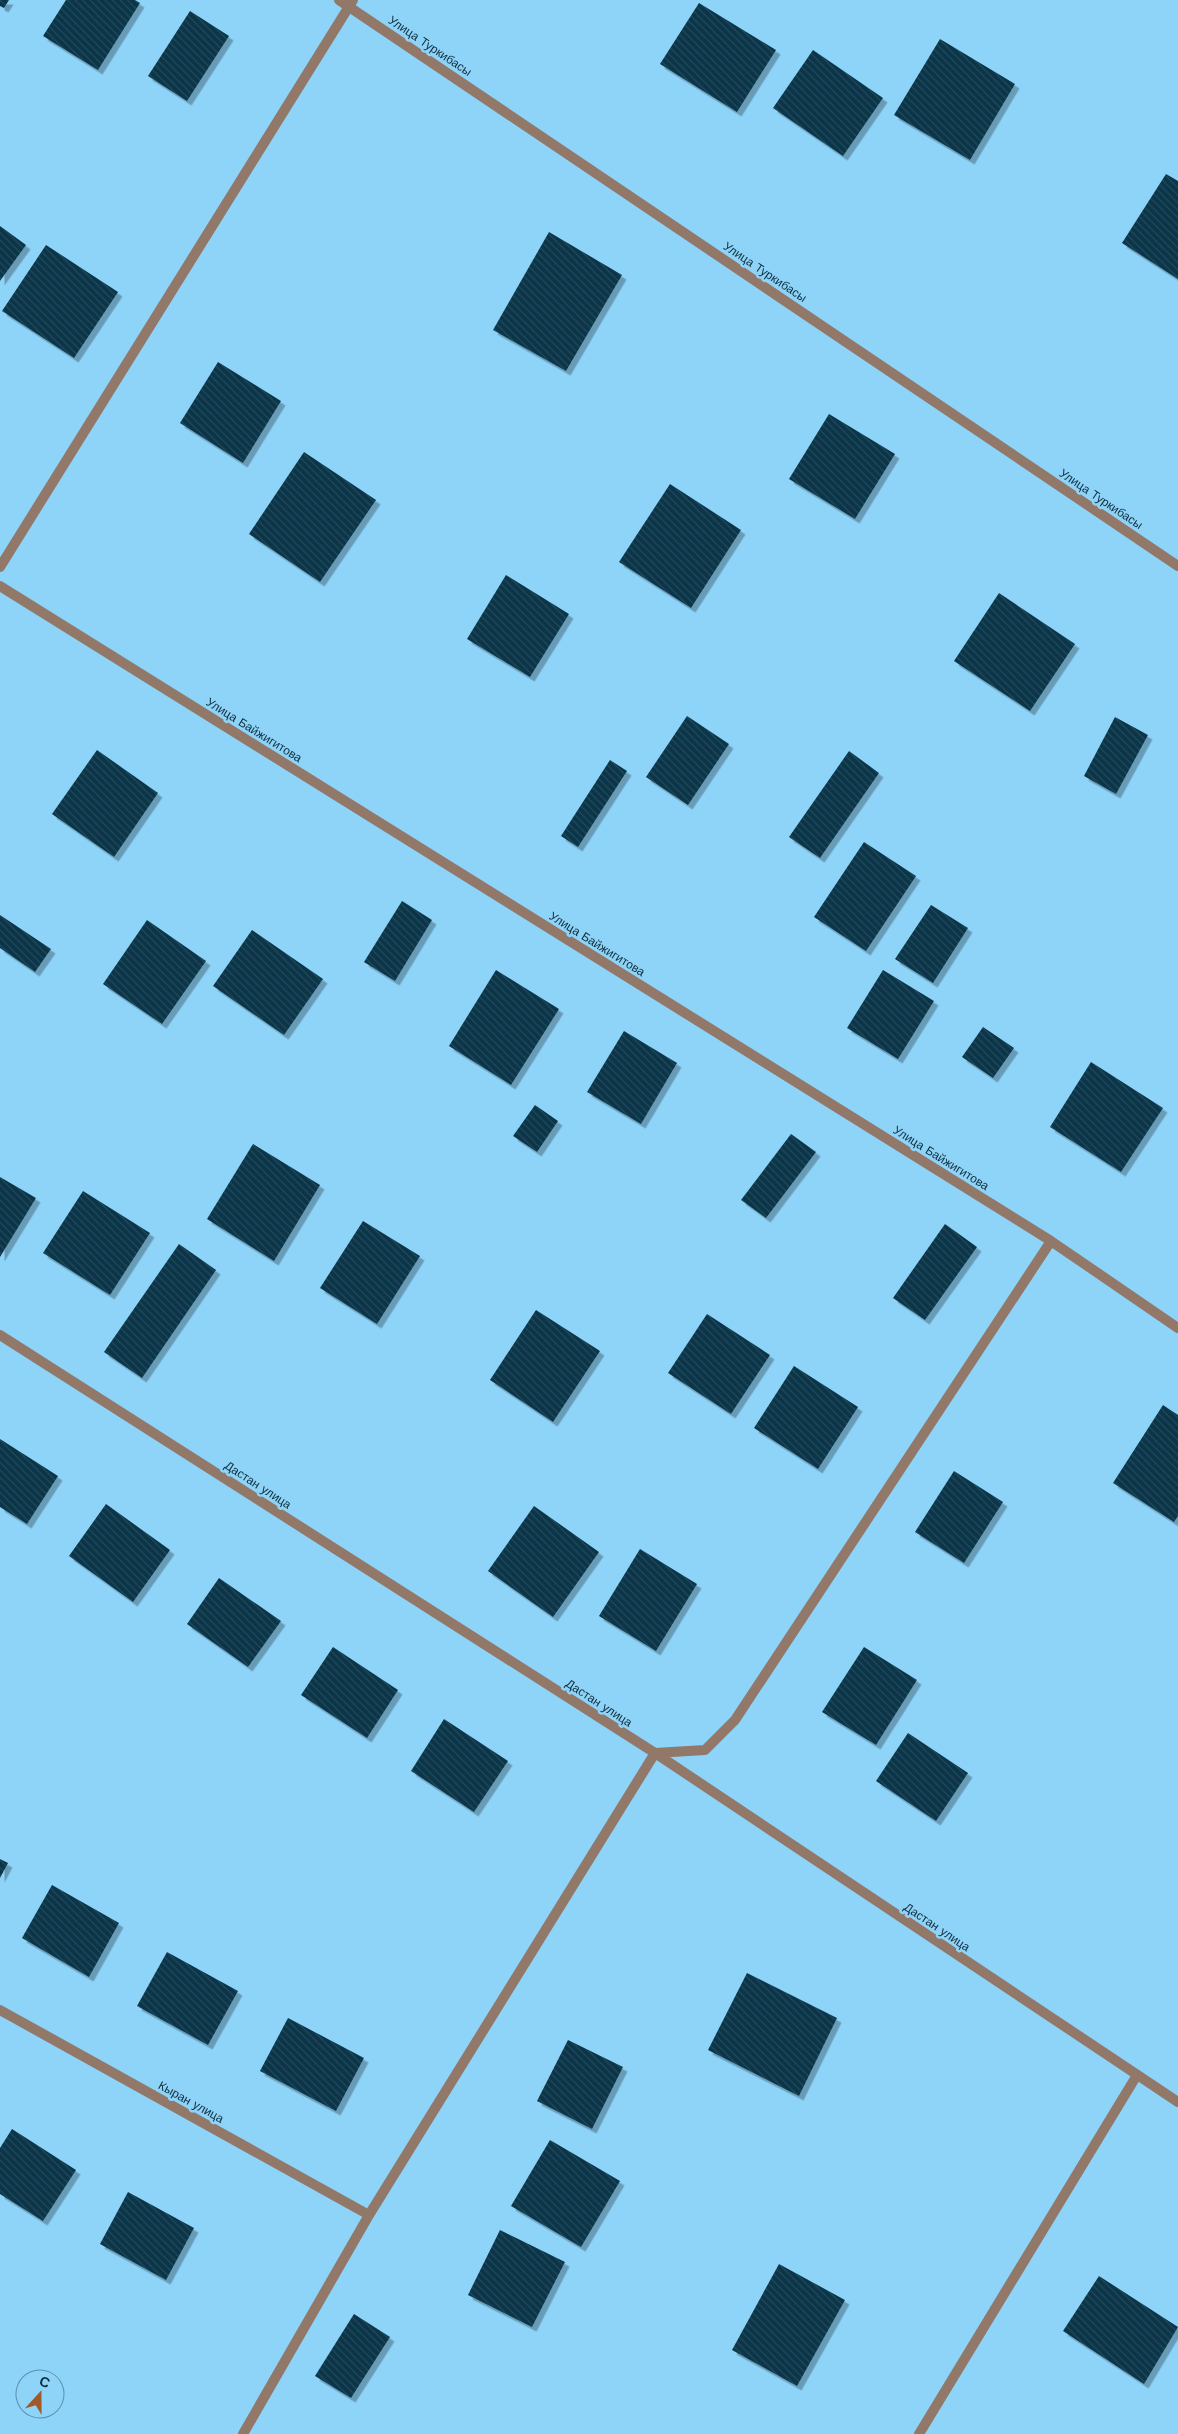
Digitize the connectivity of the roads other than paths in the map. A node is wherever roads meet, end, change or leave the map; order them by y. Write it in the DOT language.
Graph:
graph roads {
  1 [pos="339,0"];
  2 [pos="351,3"];
  3 [pos="1178,566"];
  4 [pos="0,567"];
  5 [pos="0,586"];
  6 [pos="1051,1242"];
  7 [pos="1178,1328"];
  8 [pos="0,1335"];
  9 [pos="655,1754"];
  10 [pos="0,2010"];
  11 [pos="1137,2075"];
  12 [pos="1178,2102"];
  13 [pos="369,2215"];
  14 [pos="243,2434"];
  15 [pos="919,2434"];
  1 -- 2 [label="street, Улица Туркибасы"];
  2 -- 3 [label="street, Улица Туркибасы"];
  2 -- 4 [label="street"];
  5 -- 6 [label="street, Улица Байжигитова"];
  6 -- 7 [label="street, Улица Байжигитова"];
  6 -- 9 [label="street"];
  8 -- 9 [label="street, Дастан улица"];
  9 -- 11 [label="street, Дастан улица"];
  9 -- 13 [label="street"];
  10 -- 13 [label="street, Кыран улица"];
  11 -- 12 [label="street, Дастан улица"];
  11 -- 15 [label="street"];
  13 -- 14 [label="street"];
}
